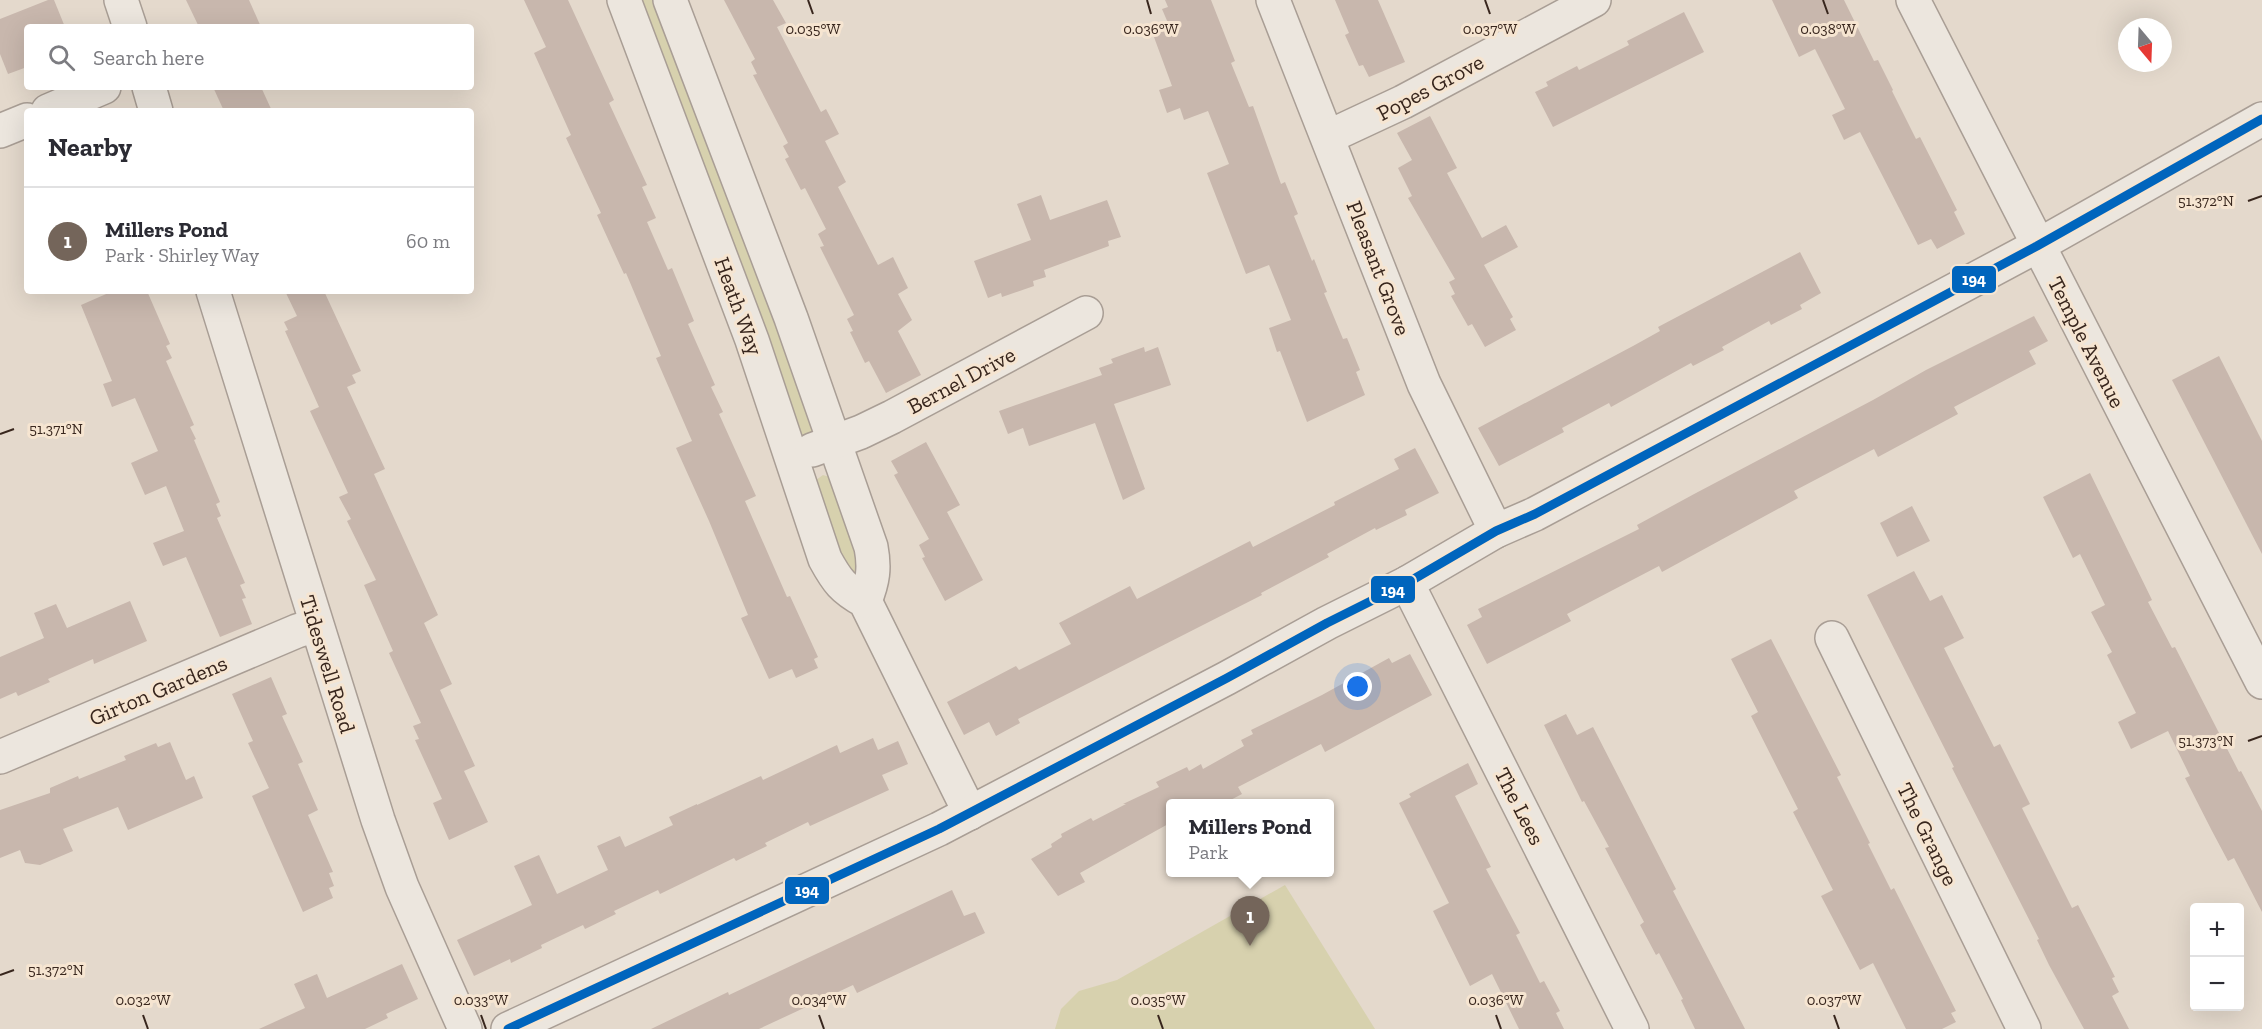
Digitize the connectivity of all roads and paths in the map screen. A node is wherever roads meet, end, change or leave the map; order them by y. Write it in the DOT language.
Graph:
graph roads {
  1 [pos="122,0"];
  2 [pos="624,0"];
  3 [pos="670,0"];
  4 [pos="1273,0"];
  5 [pos="1594,0"];
  6 [pos="1913,0"];
  7 [pos="129,24"];
  8 [pos="97,90"];
  9 [pos="150,90"];
  10 [pos="55,108"];
  11 [pos="155,108"];
  12 [pos="2262,119"];
  13 [pos="24,121"];
  14 [pos="0,131"];
  15 [pos="1328,137"];
  16 [pos="2037,246"];
  17 [pos="214,294"];
  18 [pos="1086,313"];
  19 [pos="833,443"];
  20 [pos="791,457"];
  21 [pos="1496,531"];
  22 [pos="1407,583"];
  23 [pos="865,601"];
  24 [pos="316,625"];
  25 [pos="1832,638"];
  26 [pos="2262,682"];
  27 [pos="0,757"];
  28 [pos="970,813"];
  29 [pos="465,1029"];
  30 [pos="508,1029"];
  31 [pos="1632,1029"];
  32 [pos="2024,1029"];
  1 -- 7 [label="street"];
  2 -- 20 [label="street, Heath Way"];
  3 -- 19 [label="street, Heath Way"];
  4 -- 15 [label="street, Pleasant Grove"];
  5 -- 15 [label="street, Popes Grove"];
  6 -- 16 [label="street, Temple Avenue"];
  8 -- 10 [label="street"];
  9 -- 11 [label="street"];
  12 -- 16 [label="street"];
  13 -- 14 [label="street"];
  15 -- 21 [label="street, Pleasant Grove"];
  16 -- 21 [label="street"];
  16 -- 26 [label="street, Temple Avenue"];
  17 -- 24 [label="street, Tideswell Road"];
  18 -- 19 [label="street, Bernel Drive"];
  19 -- 20 [label="street, Bernel Drive"];
  19 -- 23 [label="street, Heath Way"];
  20 -- 23 [label="street, Heath Way"];
  21 -- 22 [label="street"];
  22 -- 28 [label="street"];
  22 -- 31 [label="street, The Lees"];
  23 -- 28 [label="street, Heath Way"];
  24 -- 27 [label="street, Girton Gardens"];
  24 -- 29 [label="street, Tideswell Road"];
  25 -- 32 [label="street, The Grange"];
  28 -- 30 [label="street"];
}
